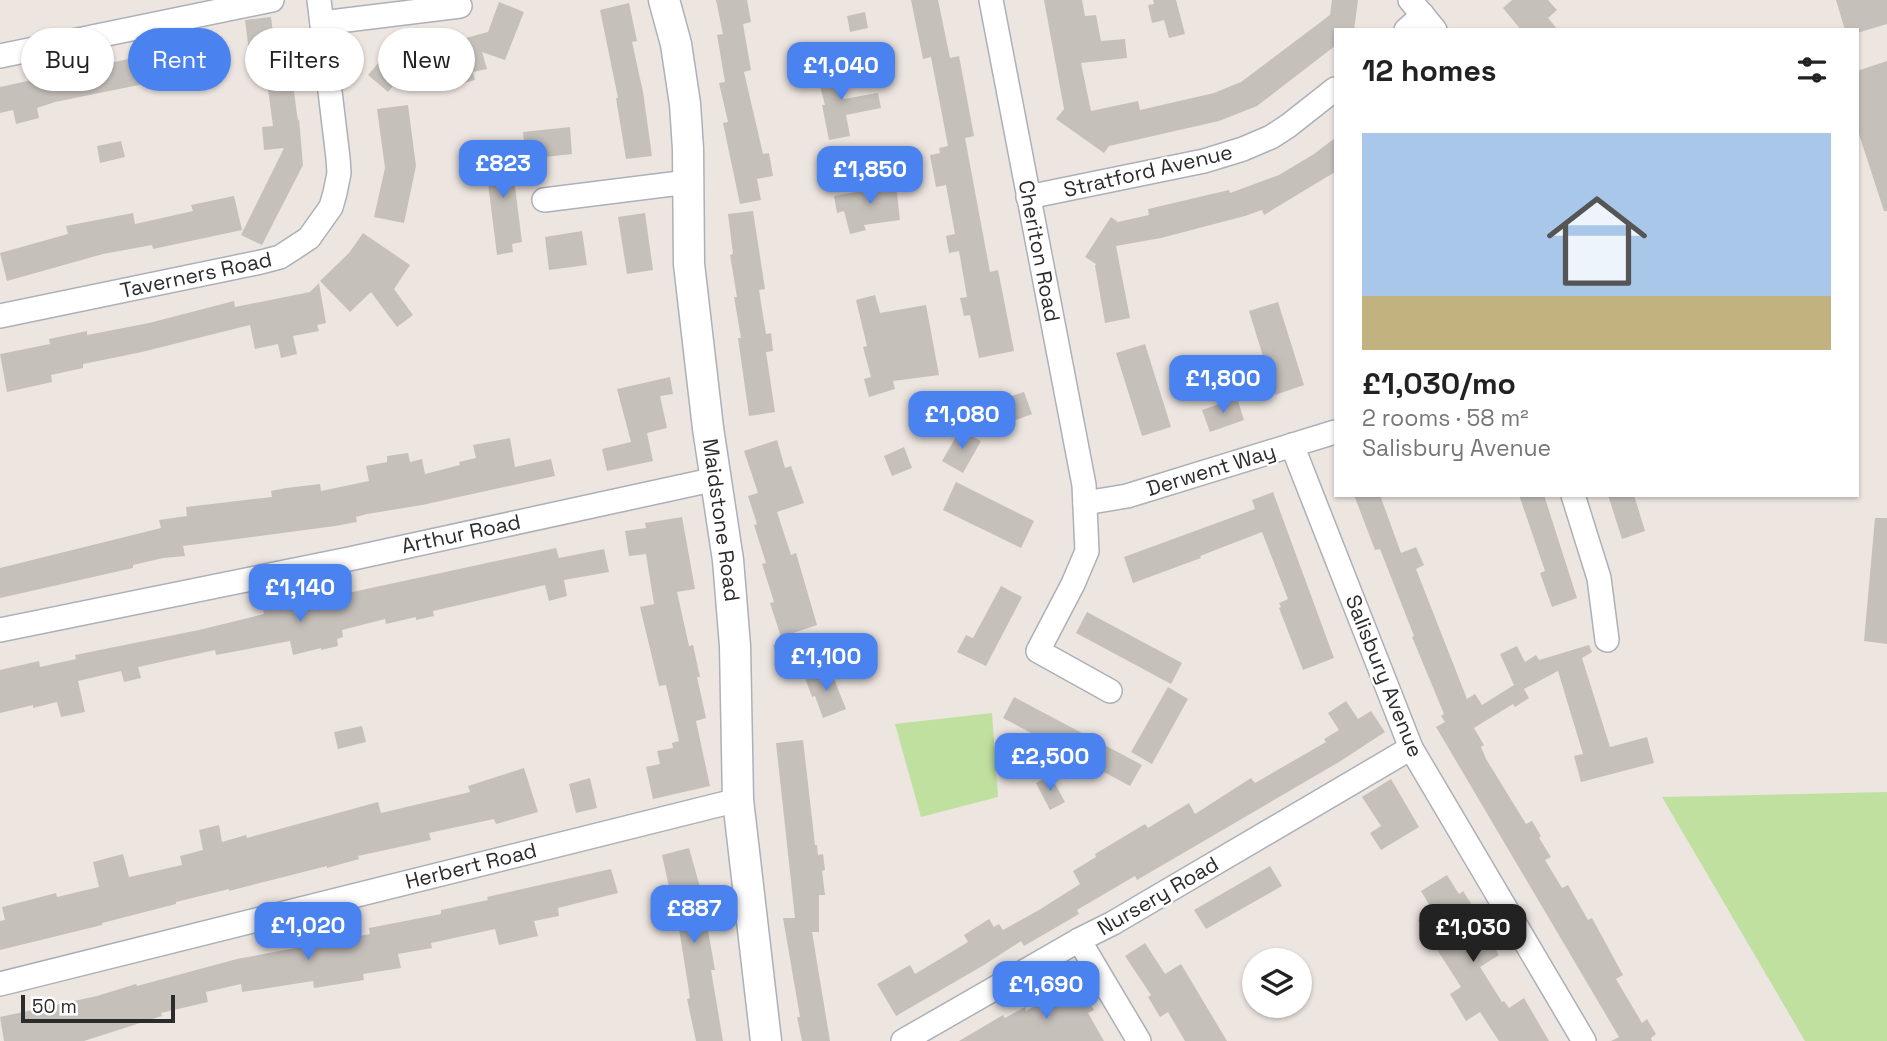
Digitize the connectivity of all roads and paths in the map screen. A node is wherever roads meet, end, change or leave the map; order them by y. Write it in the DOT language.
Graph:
graph roads {
  1 [pos="272,0"];
  2 [pos="664,0"];
  3 [pos="991,0"];
  4 [pos="460,6"];
  5 [pos="321,11"];
  6 [pos="0,55"];
  7 [pos="1334,90"];
  8 [pos="688,182"];
  9 [pos="1028,197"];
  10 [pos="544,200"];
  11 [pos="0,316"];
  12 [pos="1334,432"];
  13 [pos="1292,445"];
  14 [pos="716,479"];
  15 [pos="1574,497"];
  16 [pos="1085,503"];
  17 [pos="0,630"];
  18 [pos="1607,640"];
  19 [pos="1110,691"];
  20 [pos="1411,748"];
  21 [pos="738,800"];
  22 [pos="1079,940"];
  23 [pos="0,984"];
  24 [pos="766,1041"];
  25 [pos="903,1041"];
  26 [pos="1139,1041"];
  27 [pos="1584,1041"];
  1 -- 6 [label="street"];
  2 -- 8 [label="street, Maidstone Road"];
  3 -- 9 [label="street, Cheriton Road"];
  4 -- 5 [label="street"];
  5 -- 11 [label="street, Taverners Road"];
  7 -- 9 [label="street, Stratford Avenue"];
  8 -- 10 [label="street"];
  8 -- 14 [label="street, Maidstone Road"];
  9 -- 16 [label="street, Cheriton Road"];
  12 -- 13 [label="street, Derwent Way"];
  13 -- 16 [label="street, Derwent Way"];
  13 -- 20 [label="street, Salisbury Avenue"];
  14 -- 17 [label="street, Arthur Road"];
  14 -- 21 [label="street, Maidstone Road"];
  15 -- 18 [label="street"];
  16 -- 19 [label="street, Cheriton Road"];
  20 -- 22 [label="street, Nursery Road"];
  20 -- 27 [label="street, Salisbury Avenue"];
  21 -- 23 [label="street, Herbert Road"];
  21 -- 24 [label="street, Maidstone Road"];
  22 -- 25 [label="street, Nursery Road"];
  22 -- 26 [label="street"];
}
